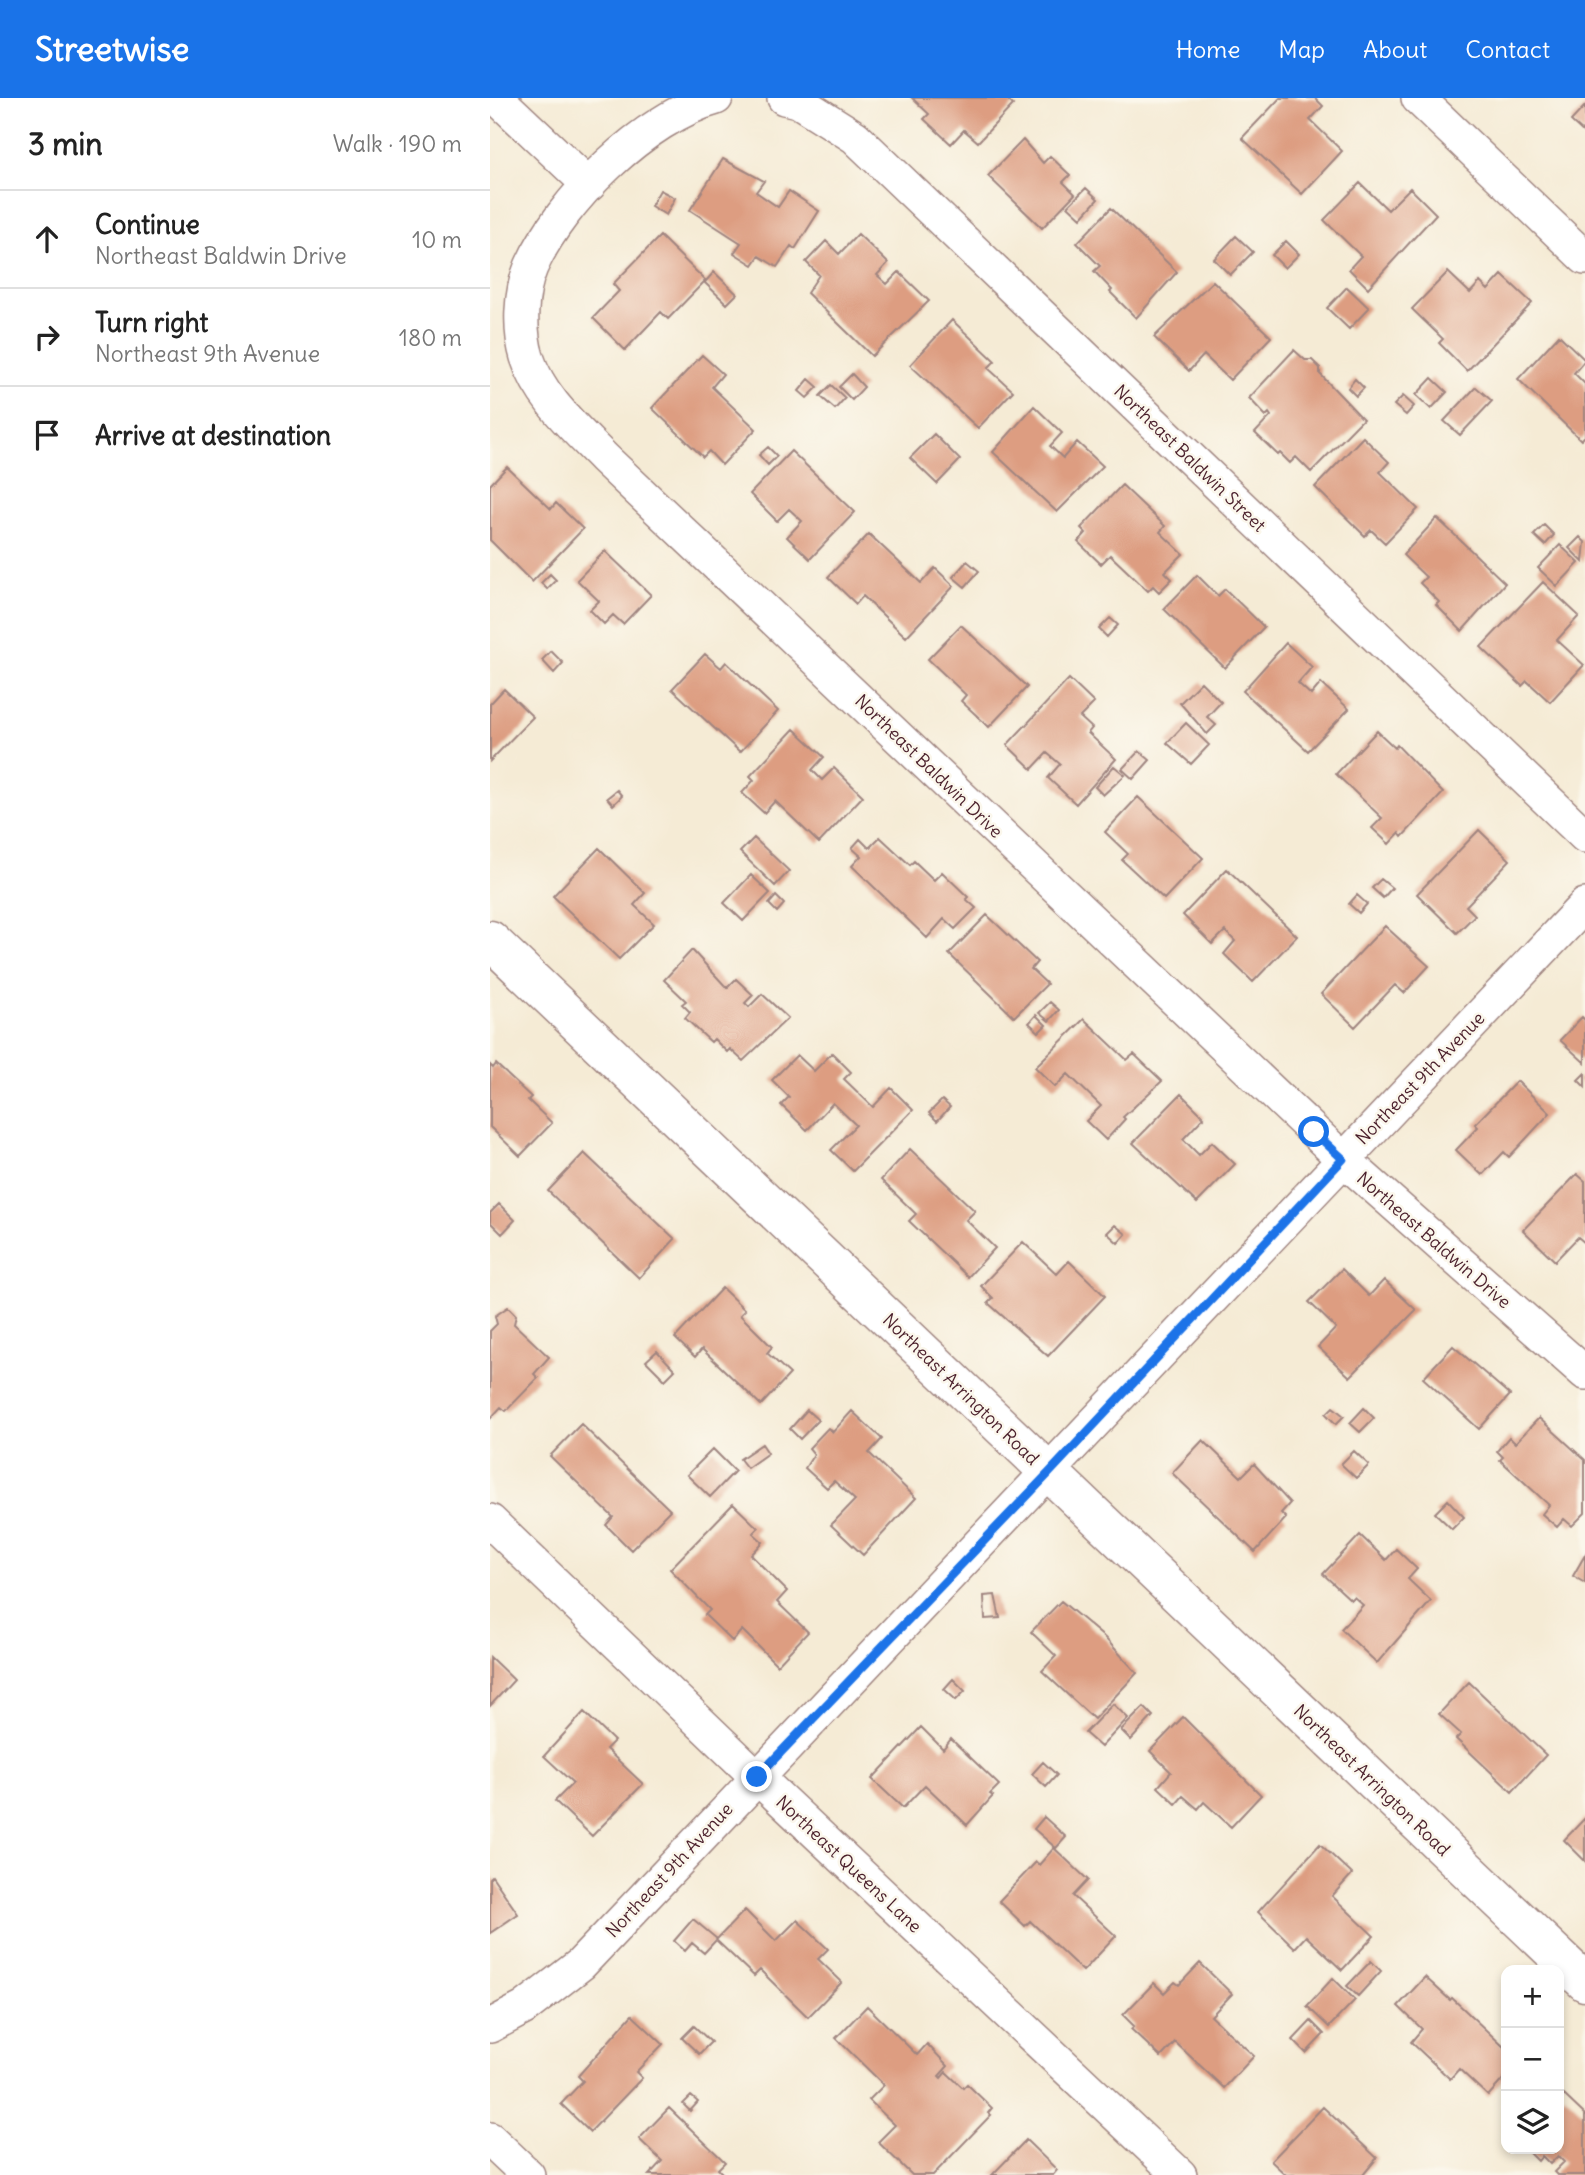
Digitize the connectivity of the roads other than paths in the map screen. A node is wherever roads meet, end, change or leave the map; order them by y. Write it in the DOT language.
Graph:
graph roads {
  1 [pos="497,98"];
  2 [pos="716,98"];
  3 [pos="784,98"];
  4 [pos="1418,98"];
  5 [pos="589,185"];
  6 [pos="1585,258"];
  7 [pos="1585,836"];
  8 [pos="1585,905"];
  9 [pos="490,940"];
  10 [pos="1343,1159"];
  11 [pos="1585,1373"];
  12 [pos="1049,1473"];
  13 [pos="490,1521"];
  14 [pos="757,1777"];
  15 [pos="1585,1982"];
  16 [pos="490,2026"];
  17 [pos="490,2139"];
  18 [pos="528,2175"];
  19 [pos="1180,2175"];
  1 -- 5 [label="street"];
  2 -- 5 [label="street"];
  3 -- 7 [label="street, Northeast Baldwin Street"];
  4 -- 6 [label="street"];
  5 -- 10 [label="street, Northeast Baldwin Drive"];
  8 -- 10 [label="street, Northeast 9th Avenue"];
  9 -- 12 [label="street, Northeast Arrington Road"];
  10 -- 11 [label="street, Northeast Baldwin Drive"];
  10 -- 12 [label="street, Northeast 9th Avenue"];
  12 -- 14 [label="street, Northeast 9th Avenue"];
  12 -- 15 [label="street, Northeast Arrington Road"];
  13 -- 14 [label="street, Northeast Queens Lane"];
  14 -- 16 [label="street, Northeast 9th Avenue"];
  14 -- 19 [label="street, Northeast Queens Lane"];
  17 -- 18 [label="street"];
}
